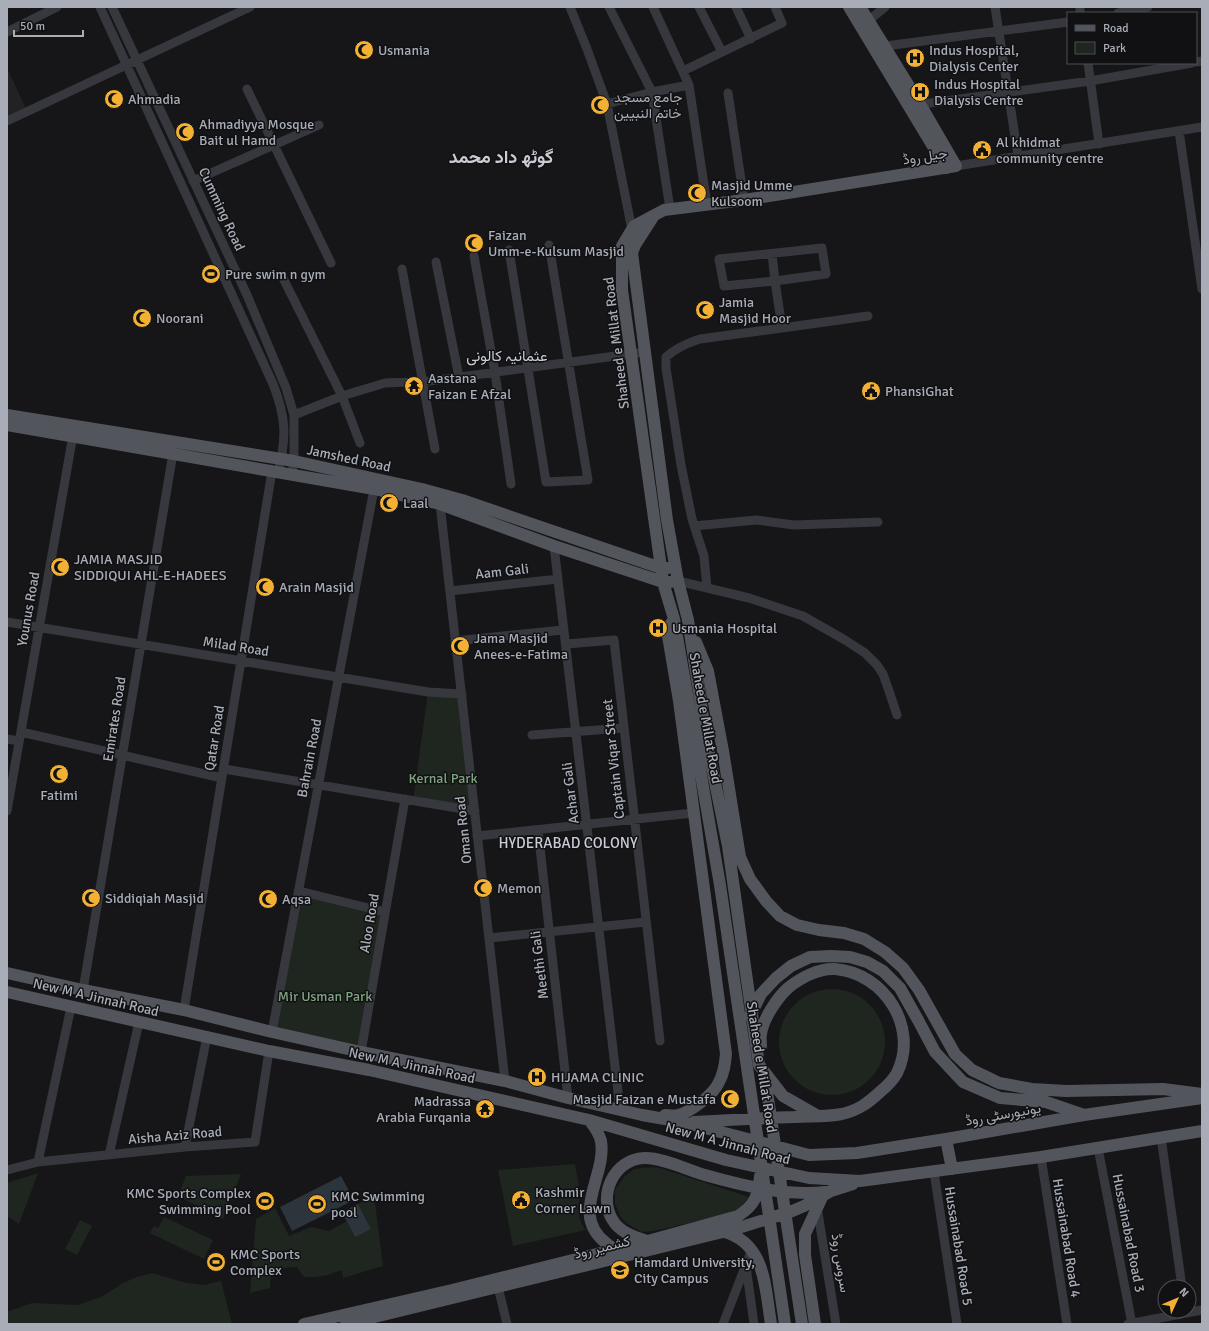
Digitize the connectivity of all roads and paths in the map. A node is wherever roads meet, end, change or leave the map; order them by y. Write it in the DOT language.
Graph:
graph roads {
  1 [pos="57,7"];
  2 [pos="100,7"];
  3 [pos="112,7"];
  4 [pos="250,7"];
  5 [pos="570,7"];
  6 [pos="609,7"];
  7 [pos="653,7"];
  8 [pos="699,7"];
  9 [pos="736,7"];
  10 [pos="775,7"];
  11 [pos="849,7"];
  12 [pos="860,7"];
  13 [pos="885,7"];
  14 [pos="995,7"];
  15 [pos="1148,7"];
  16 [pos="1123,12"];
  17 [pos="868,20"];
  18 [pos="1067,22"];
  19 [pos="7,32"];
  20 [pos="999,32"];
  21 [pos="751,39"];
  22 [pos="878,47"];
  23 [pos="722,52"];
  24 [pos="137,61"];
  25 [pos="1088,64"];
  26 [pos="1186,64"];
  27 [pos="126,65"];
  28 [pos="683,72"];
  29 [pos="1090,81"];
  30 [pos="690,85"];
  31 [pos="247,89"];
  32 [pos="652,92"];
  33 [pos="1008,92"];
  34 [pos="728,93"];
  35 [pos="607,104"];
  36 [pos="914,105"];
  37 [pos="7,121"];
  38 [pos="319,125"];
  39 [pos="1202,127"];
  40 [pos="1179,131"];
  41 [pos="273,144"];
  42 [pos="1099,144"];
  43 [pos="1018,156"];
  44 [pos="951,167"];
  45 [pos="193,181"];
  46 [pos="744,200"];
  47 [pos="706,205"];
  48 [pos="670,209"];
  49 [pos="653,216"];
  50 [pos="632,230"];
  51 [pos="549,245"];
  52 [pos="509,250"];
  53 [pos="772,254"];
  54 [pos="474,256"];
  55 [pos="436,262"];
  56 [pos="331,263"];
  57 [pos="402,269"];
  58 [pos="284,280"];
  59 [pos="775,281"];
  60 [pos="1202,289"];
  61 [pos="868,316"];
  62 [pos="782,328"];
  63 [pos="645,352"];
  64 [pos="631,355"];
  65 [pos="569,363"];
  66 [pos="529,368"];
  67 [pos="495,373"];
  68 [pos="459,377"];
  69 [pos="423,381"];
  70 [pos="342,396"];
  71 [pos="7,415"];
  72 [pos="294,415"];
  73 [pos="7,425"];
  74 [pos="73,435"];
  75 [pos="360,443"];
  76 [pos="435,449"];
  77 [pos="173,453"];
  78 [pos="281,459"];
  79 [pos="294,461"];
  80 [pos="275,471"];
  81 [pos="292,474"];
  82 [pos="511,484"];
  83 [pos="374,489"];
  84 [pos="440,504"];
  85 [pos="878,522"];
  86 [pos="694,526"];
  87 [pos="554,546"];
  88 [pos="661,568"];
  89 [pos="676,569"];
  90 [pos="558,579"];
  91 [pos="670,582"];
  92 [pos="708,588"];
  93 [pos="450,591"];
  94 [pos="674,619"];
  95 [pos="688,620"];
  96 [pos="7,622"];
  97 [pos="39,627"];
  98 [pos="563,630"];
  99 [pos="455,641"];
  100 [pos="141,644"];
  101 [pos="566,644"];
  102 [pos="241,661"];
  103 [pos="339,677"];
  104 [pos="462,694"];
  105 [pos="897,715"];
  106 [pos="623,728"];
  107 [pos="576,731"];
  108 [pos="532,735"];
  109 [pos="20,737"];
  110 [pos="7,739"];
  111 [pos="122,756"];
  112 [pos="224,768"];
  113 [pos="222,778"];
  114 [pos="319,785"];
  115 [pos="405,799"];
  116 [pos="7,811"];
  117 [pos="475,811"];
  118 [pos="693,813"];
  119 [pos="634,819"];
  120 [pos="588,824"];
  121 [pos="538,830"];
  122 [pos="477,836"];
  123 [pos="299,891"];
  124 [pos="385,912"];
  125 [pos="646,922"];
  126 [pos="599,927"];
  127 [pos="549,932"];
  128 [pos="489,938"];
  129 [pos="7,973"];
  130 [pos="83,990"];
  131 [pos="7,992"];
  132 [pos="71,1007"];
  133 [pos="184,1010"];
  134 [pos="140,1022"];
  135 [pos="272,1032"];
  136 [pos="742,1033"];
  137 [pos="207,1036"];
  138 [pos="660,1041"];
  139 [pos="269,1051"];
  140 [pos="361,1052"];
  141 [pos="505,1081"];
  142 [pos="1202,1094"];
  143 [pos="568,1098"];
  144 [pos="1202,1098"];
  145 [pos="620,1109"];
  146 [pos="642,1115"];
  147 [pos="1084,1115"];
  148 [pos="818,1116"];
  149 [pos="589,1120"];
  150 [pos="682,1122"];
  151 [pos="1202,1131"];
  152 [pos="1161,1137"];
  153 [pos="946,1139"];
  154 [pos="185,1147"];
  155 [pos="1098,1148"];
  156 [pos="109,1155"];
  157 [pos="809,1155"];
  158 [pos="1041,1157"];
  159 [pos="761,1160"];
  160 [pos="38,1162"];
  161 [pos="952,1169"];
  162 [pos="7,1170"];
  163 [pos="934,1172"];
  164 [pos="860,1181"];
  165 [pos="827,1193"];
  166 [pos="817,1208"];
  167 [pos="724,1232"];
  168 [pos="647,1241"];
  169 [pos="752,1249"];
  170 [pos="632,1255"];
  171 [pos="805,1255"];
  172 [pos="746,1265"];
  173 [pos="1181,1279"];
  174 [pos="765,1286"];
  175 [pos="498,1288"];
  176 [pos="1157,1319"];
  177 [pos="304,1324"];
  178 [pos="346,1324"];
  179 [pos="507,1324"];
  180 [pos="723,1324"];
  181 [pos="754,1324"];
  182 [pos="771,1324"];
  183 [pos="785,1324"];
  184 [pos="802,1324"];
  185 [pos="815,1324"];
  186 [pos="836,1324"];
  187 [pos="957,1324"];
  188 [pos="1066,1324"];
  189 [pos="1131,1324"];
  1 -- 19 [label="street"];
  2 -- 27 [label="street, Cumming Road"];
  3 -- 24 [label="street, Cumming Road"];
  4 -- 24 [label="street"];
  5 -- 35 [label="street"];
  6 -- 32 [label="street"];
  7 -- 28 [label="street"];
  8 -- 23 [label="street"];
  9 -- 21 [label="street"];
  10 -- 21 [label="street"];
  11 -- 22 [label="main road"];
  12 -- 17 [label="main road"];
  13 -- 17 [label="street"];
  14 -- 20 [label="street"];
  15 -- 16 [label="street"];
  17 -- 22 [label="main road"];
  18 -- 20 [label="street"];
  20 -- 22 [label="street"];
  20 -- 33 [label="street"];
  21 -- 23 [label="street"];
  22 -- 36 [label="main road"];
  23 -- 28 [label="street"];
  24 -- 27 [label="street"];
  24 -- 45 [label="street, Cumming Road"];
  25 -- 29 [label="street"];
  26 -- 29 [label="street"];
  27 -- 37 [label="street"];
  27 -- 78 [label="street, Cumming Road"];
  28 -- 30 [label="street"];
  29 -- 33 [label="street"];
  29 -- 42 [label="street"];
  30 -- 32 [label="street"];
  30 -- 47 [label="street"];
  31 -- 41 [label="street"];
  32 -- 35 [label="street"];
  32 -- 48 [label="street"];
  33 -- 36 [label="street"];
  33 -- 43 [label="street"];
  34 -- 46 [label="street"];
  35 -- 50 [label="street"];
  36 -- 44 [label="main road"];
  38 -- 41 [label="street"];
  39 -- 40 [label="street, جیل روڈ"];
  40 -- 42 [label="street, جیل روڈ"];
  40 -- 60 [label="street"];
  41 -- 45 [label="street"];
  41 -- 56 [label="street"];
  42 -- 43 [label="street, جیل روڈ"];
  43 -- 44 [label="street, جیل روڈ"];
  44 -- 46 [label="main road, جیل روڈ"];
  45 -- 72 [label="street, Cumming Road"];
  46 -- 47 [label="main road, جیل روڈ"];
  47 -- 48 [label="main road, جیل روڈ"];
  48 -- 49 [label="main road, جیل روڈ"];
  49 -- 50 [label="main road, Shaheed e Millat Road"];
  49 -- 63 [label="main road, Shaheed e Millat Road"];
  50 -- 64 [label="main road, Shaheed e Millat Road"];
  51 -- 65 [label="street"];
  52 -- 66 [label="street"];
  53 -- 59 [label="street"];
  53 -- 59 [label="street"];
  53 -- 59 [label="street"];
  54 -- 67 [label="street"];
  55 -- 68 [label="street"];
  57 -- 69 [label="street"];
  58 -- 70 [label="street"];
  59 -- 62 [label="street"];
  61 -- 62 [label="street"];
  62 -- 86 [label="street"];
  63 -- 64 [label="street"];
  63 -- 89 [label="main road, Shaheed e Millat Road"];
  64 -- 65 [label="street"];
  64 -- 88 [label="main road, Shaheed e Millat Road"];
  65 -- 66 [label="street"];
  65 -- 66 [label="street"];
  66 -- 67 [label="street"];
  67 -- 68 [label="street"];
  67 -- 82 [label="street"];
  68 -- 69 [label="street"];
  69 -- 70 [label="street"];
  69 -- 76 [label="street"];
  70 -- 72 [label="street"];
  70 -- 75 [label="street"];
  71 -- 78 [label="main road, Jamshed Road"];
  72 -- 79 [label="street, Cumming Road"];
  73 -- 74 [label="main road, Jamshed Road"];
  74 -- 77 [label="main road, Jamshed Road"];
  74 -- 97 [label="street, Younus Road"];
  77 -- 80 [label="main road, Jamshed Road"];
  77 -- 100 [label="street, Emirates Road"];
  78 -- 79 [label="main road, Jamshed Road"];
  78 -- 80 [label="street, Cumming Road"];
  79 -- 81 [label="street, Cumming Road"];
  79 -- 88 [label="main road, Jamshed Road"];
  80 -- 81 [label="main road, Jamshed Road"];
  80 -- 102 [label="street, Qatar Road"];
  81 -- 83 [label="main road, Jamshed Road"];
  83 -- 84 [label="main road, Jamshed Road"];
  83 -- 103 [label="street, Bahrain Road"];
  84 -- 87 [label="main road, Jamshed Road"];
  84 -- 93 [label="street, Oman Road"];
  85 -- 86 [label="street"];
  86 -- 92 [label="street"];
  87 -- 90 [label="street, Achar Gali"];
  87 -- 91 [label="main road, Jamshed Road"];
  88 -- 89 [label="main road, Jamshed Road"];
  88 -- 91 [label="main road, Shaheed e Millat Road"];
  89 -- 91 [label="main road, Shaheed e Millat Road"];
  90 -- 93 [label="street, Aam Gali"];
  90 -- 98 [label="street, Achar Gali"];
  91 -- 92 [label="street"];
  91 -- 94 [label="main road, Shaheed e Millat Road"];
  91 -- 95 [label="main road"];
  92 -- 105 [label="street"];
  93 -- 99 [label="street, Oman Road"];
  94 -- 118 [label="main road"];
  94 -- 136 [label="main road, Shaheed e Millat Road"];
  95 -- 142 [label="main road"];
  95 -- 148 [label="main road"];
  96 -- 97 [label="street, Milad Road"];
  97 -- 100 [label="street, Milad Road"];
  97 -- 109 [label="street, Younus Road"];
  98 -- 99 [label="street"];
  98 -- 101 [label="street, Achar Gali"];
  99 -- 104 [label="street, Oman Road"];
  100 -- 102 [label="street, Milad Road"];
  100 -- 111 [label="street, Emirates Road"];
  101 -- 106 [label="street, Captain Viqar Street"];
  101 -- 107 [label="street, Achar Gali"];
  102 -- 103 [label="street, Milad Road"];
  102 -- 112 [label="street, Qatar Road"];
  103 -- 104 [label="street, Milad Road"];
  103 -- 114 [label="street, Bahrain Road"];
  104 -- 117 [label="street, Oman Road"];
  106 -- 107 [label="street"];
  106 -- 119 [label="street, Captain Viqar Street"];
  107 -- 108 [label="street"];
  107 -- 120 [label="street, Achar Gali"];
  109 -- 110 [label="street"];
  109 -- 111 [label="street"];
  109 -- 116 [label="street, Younus Road"];
  111 -- 113 [label="street"];
  111 -- 130 [label="street, Emirates Road"];
  112 -- 113 [label="street, Qatar Road"];
  112 -- 114 [label="street"];
  113 -- 133 [label="street, Qatar Road"];
  114 -- 115 [label="street"];
  114 -- 123 [label="street, Bahrain Road"];
  115 -- 117 [label="street"];
  115 -- 124 [label="street, Aloo Road"];
  117 -- 122 [label="street, Oman Road"];
  118 -- 119 [label="street"];
  118 -- 146 [label="main road"];
  119 -- 120 [label="street"];
  119 -- 125 [label="street, Captain Viqar Street"];
  120 -- 121 [label="street"];
  120 -- 126 [label="street, Achar Gali"];
  121 -- 122 [label="street"];
  121 -- 127 [label="street, Meethi Gali"];
  122 -- 128 [label="street, Oman Road"];
  123 -- 124 [label="street"];
  123 -- 135 [label="street, Bahrain Road"];
  124 -- 140 [label="street, Aloo Road"];
  125 -- 126 [label="street"];
  125 -- 138 [label="street, Captain Viqar Street"];
  126 -- 127 [label="street"];
  126 -- 145 [label="street, Achar Gali"];
  127 -- 128 [label="street"];
  127 -- 143 [label="street, Meethi Gali"];
  128 -- 141 [label="street, Oman Road"];
  129 -- 130 [label="main road, New M A Jinnah Road"];
  130 -- 133 [label="main road, New M A Jinnah Road"];
  131 -- 132 [label="main road, New M A Jinnah Road"];
  132 -- 134 [label="main road, New M A Jinnah Road"];
  132 -- 160 [label="street"];
  133 -- 135 [label="main road, New M A Jinnah Road"];
  134 -- 137 [label="main road, New M A Jinnah Road"];
  134 -- 156 [label="street"];
  135 -- 140 [label="main road, New M A Jinnah Road"];
  136 -- 147 [label="main road"];
  136 -- 159 [label="main road, Shaheed e Millat Road"];
  137 -- 139 [label="main road, New M A Jinnah Road"];
  137 -- 154 [label="street"];
  139 -- 149 [label="main road, New M A Jinnah Road"];
  139 -- 154 [label="street, Aisha Aziz Road"];
  140 -- 141 [label="main road, New M A Jinnah Road"];
  141 -- 143 [label="main road, New M A Jinnah Road"];
  143 -- 145 [label="main road, New M A Jinnah Road"];
  144 -- 147 [label="main road, یونیورسٹی روڈ"];
  145 -- 146 [label="main road, New M A Jinnah Road"];
  146 -- 150 [label="main road, New M A Jinnah Road"];
  147 -- 153 [label="main road, یونیورسٹی روڈ"];
  148 -- 150 [label="main road, Shaheed e Millat Road"];
  148 -- 184 [label="main road, Shaheed e Millat Road"];
  149 -- 164 [label="main road, New M A Jinnah Road"];
  149 -- 170 [label="main road"];
  150 -- 157 [label="main road, New M A Jinnah Road"];
  151 -- 152 [label="main road"];
  152 -- 155 [label="main road"];
  152 -- 173 [label="street"];
  153 -- 157 [label="main road, یونیورسٹی روڈ"];
  153 -- 161 [label="main road"];
  154 -- 156 [label="street, Aisha Aziz Road"];
  155 -- 158 [label="main road"];
  155 -- 189 [label="street, Hussainabad Road 3"];
  156 -- 160 [label="street, Aisha Aziz Road"];
  158 -- 161 [label="main road"];
  158 -- 188 [label="street, Hussainabad Road 4"];
  159 -- 168 [label="main road, کشمیر روڈ"];
  159 -- 183 [label="main road, Shaheed e Millat Road"];
  160 -- 162 [label="street, Aisha Aziz Road"];
  161 -- 163 [label="main road"];
  163 -- 164 [label="main road"];
  163 -- 187 [label="street, Hussainabad Road 5"];
  164 -- 165 [label="main road, کشمیر روڈ"];
  165 -- 166 [label="main road"];
  165 -- 167 [label="main road, کشمیر روڈ"];
  165 -- 168 [label="main road"];
  166 -- 171 [label="main road"];
  166 -- 186 [label="street, سروس روڈ"];
  167 -- 169 [label="main road"];
  167 -- 170 [label="main road, کشمیر روڈ"];
  168 -- 177 [label="main road, کشمیر روڈ"];
  169 -- 172 [label="street"];
  169 -- 174 [label="main road"];
  170 -- 175 [label="main road, کشمیر روڈ"];
  171 -- 174 [label="main road"];
  171 -- 185 [label="main road"];
  172 -- 180 [label="street"];
  172 -- 181 [label="street"];
  174 -- 182 [label="main road"];
  175 -- 178 [label="main road, کشمیر روڈ"];
  175 -- 179 [label="street"];
  176 -- 189 [label="street"];
}
